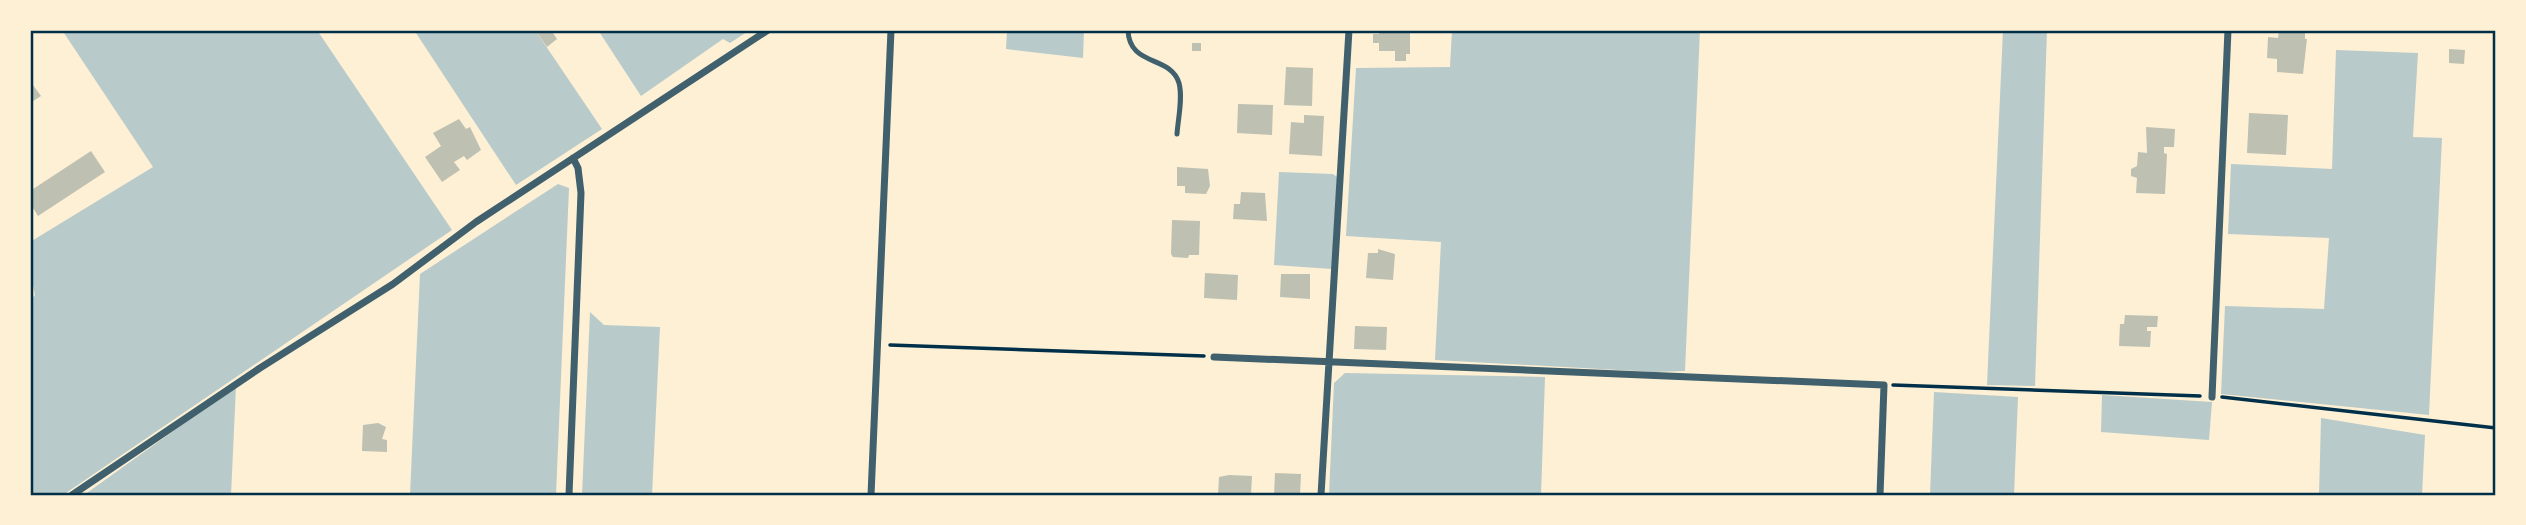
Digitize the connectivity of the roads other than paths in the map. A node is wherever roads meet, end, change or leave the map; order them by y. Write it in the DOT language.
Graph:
graph roads {
  1 [pos="768,30"];
  2 [pos="891,30"];
  3 [pos="1128,30"];
  4 [pos="1349,30"];
  5 [pos="2228,30"];
  6 [pos="1177,134"];
  7 [pos="573,158"];
  8 [pos="1214,357"];
  9 [pos="1329,363"];
  10 [pos="2212,397"];
  11 [pos="72,495"];
  12 [pos="569,495"];
  13 [pos="871,495"];
  14 [pos="1321,495"];
  15 [pos="1880,495"];
  1 -- 7 [label="street"];
  2 -- 13 [label="street"];
  3 -- 6 [label="lane"];
  4 -- 9 [label="street"];
  5 -- 10 [label="street"];
  7 -- 11 [label="street"];
  7 -- 12 [label="street"];
  8 -- 9 [label="street"];
  9 -- 14 [label="street"];
  9 -- 15 [label="street"];
}
